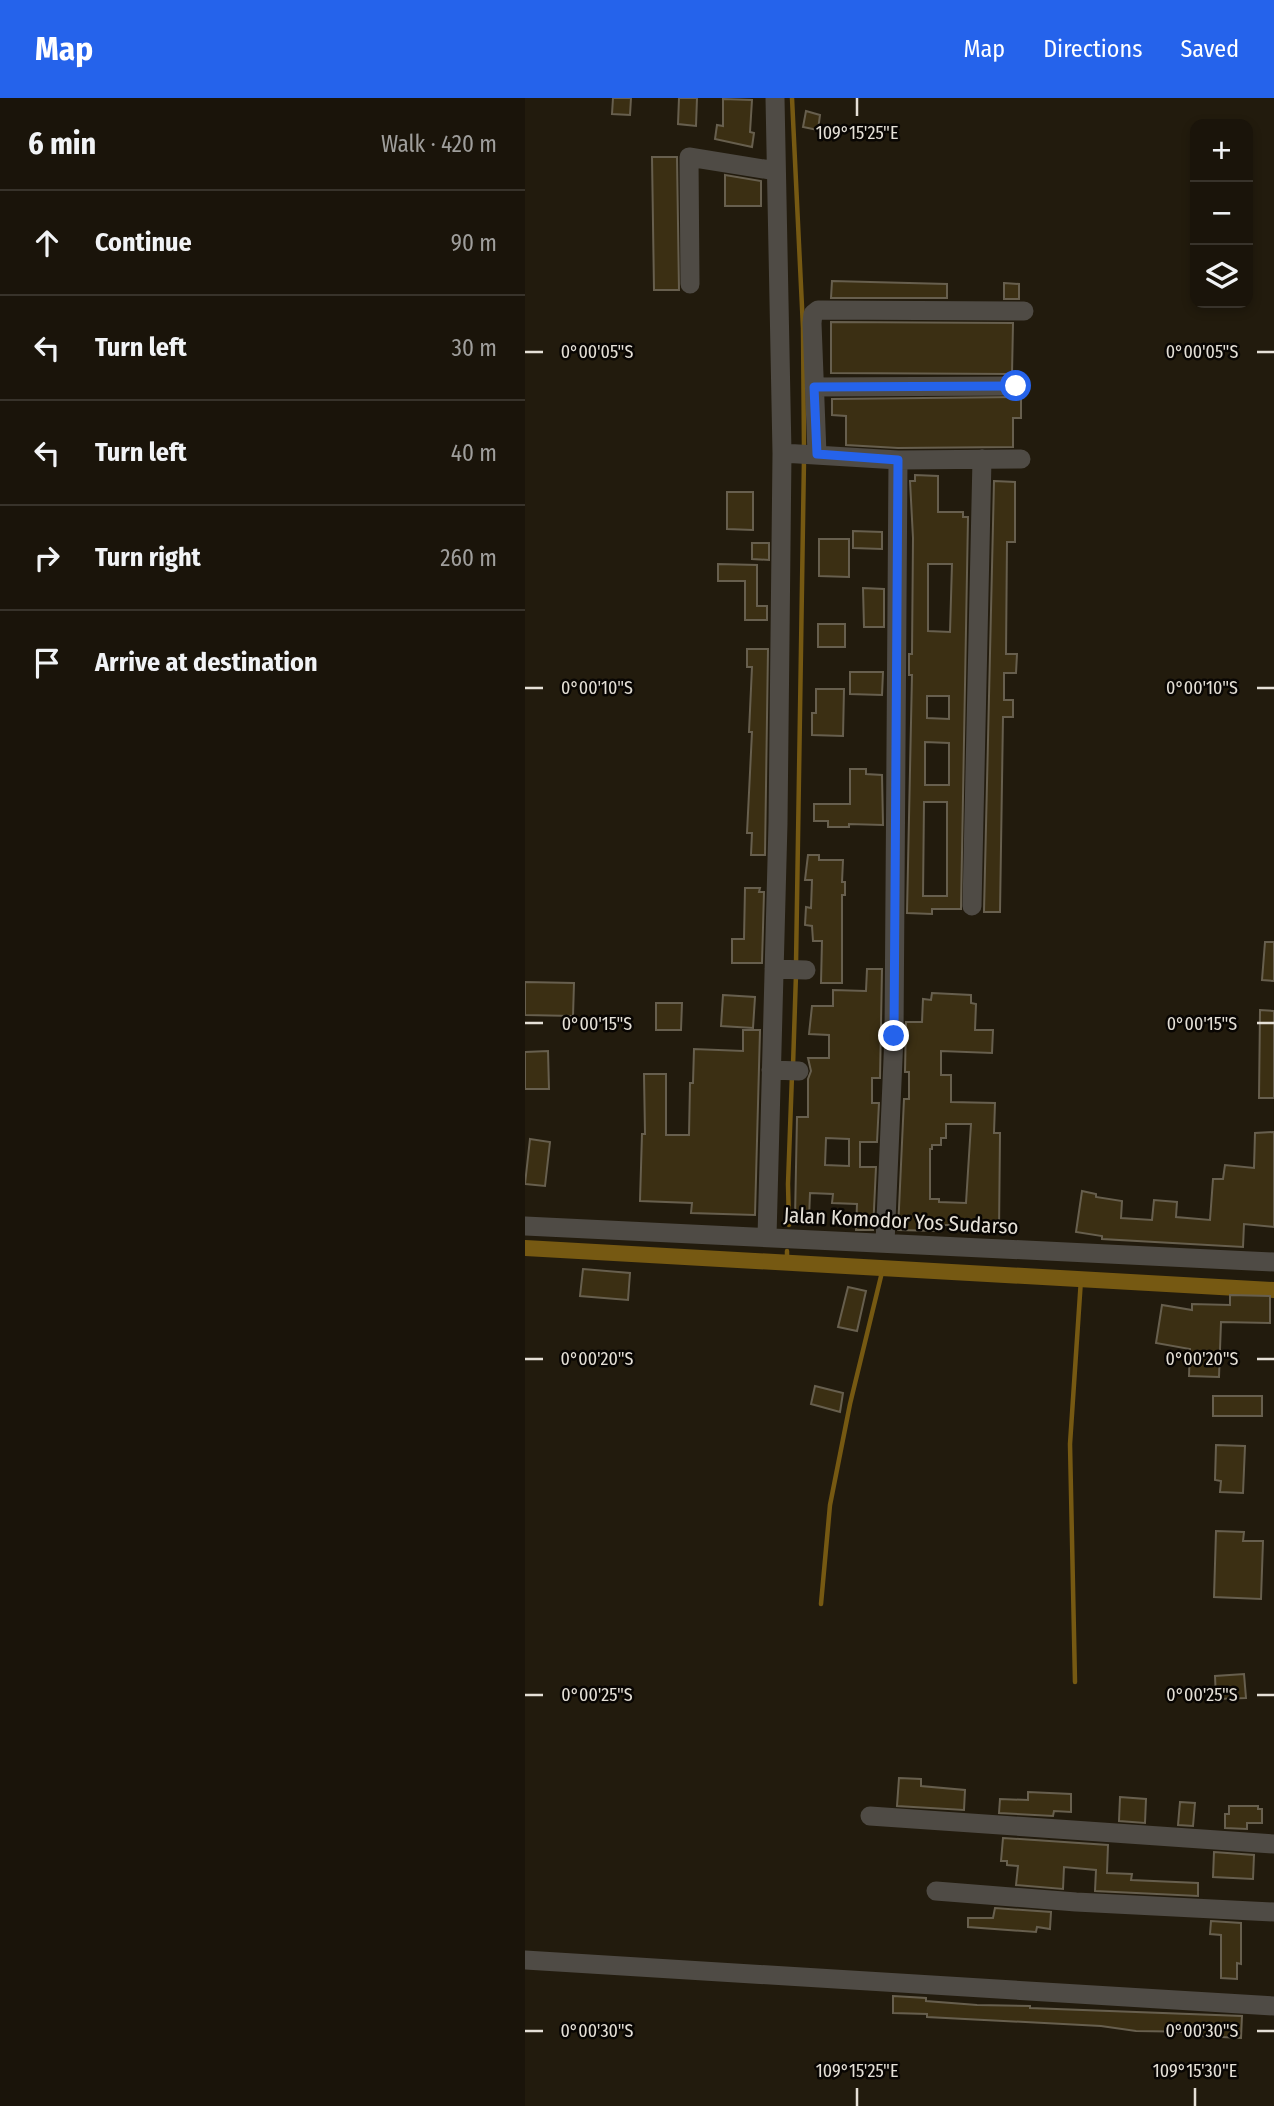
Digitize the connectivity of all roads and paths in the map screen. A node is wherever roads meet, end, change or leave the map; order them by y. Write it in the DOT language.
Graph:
graph roads {
  1 [pos="775,98"];
  2 [pos="776,171"];
  3 [pos="690,284"];
  4 [pos="1024,311"];
  5 [pos="1016,386"];
  6 [pos="814,387"];
  7 [pos="799,453"];
  8 [pos="982,459"];
  9 [pos="1021,459"];
  10 [pos="898,460"];
  11 [pos="972,906"];
  12 [pos="525,1226"];
  13 [pos="767,1237"];
  14 [pos="885,1243"];
  15 [pos="1274,1262"];
  16 [pos="870,1816"];
  17 [pos="1274,1844"];
  18 [pos="936,1891"];
  19 [pos="1274,1912"];
  20 [pos="525,1960"];
  21 [pos="1274,2006"];
  1 -- 2 [label="street"];
  2 -- 3 [label="street"];
  2 -- 7 [label="street"];
  4 -- 6 [label="street"];
  5 -- 6 [label="street"];
  6 -- 7 [label="street"];
  7 -- 10 [label="street"];
  7 -- 13 [label="street"];
  8 -- 9 [label="street"];
  8 -- 10 [label="street"];
  8 -- 11 [label="street"];
  10 -- 14 [label="street"];
  12 -- 13 [label="street, Jalan Komodor Yos Sudarso"];
  13 -- 14 [label="street, Jalan Komodor Yos Sudarso"];
  14 -- 15 [label="street, Jalan Komodor Yos Sudarso"];
  16 -- 17 [label="street"];
  18 -- 19 [label="street"];
  20 -- 21 [label="street"];
}
